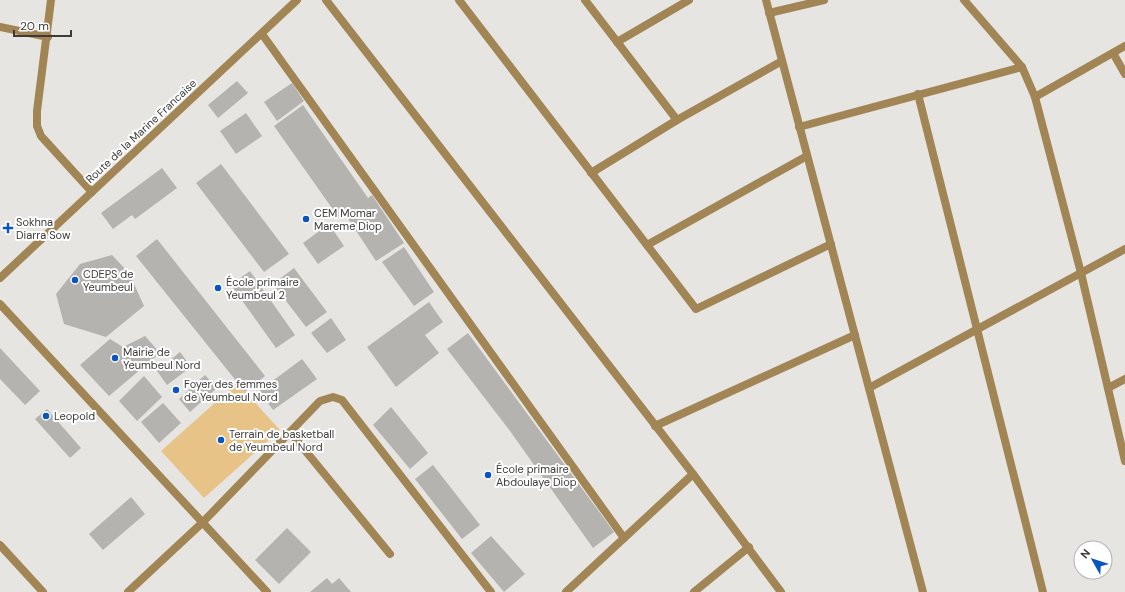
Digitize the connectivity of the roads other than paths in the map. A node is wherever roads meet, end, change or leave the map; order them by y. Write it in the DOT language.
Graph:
graph roads {
  1 [pos="52,0"];
  2 [pos="284,0"];
  3 [pos="297,0"];
  4 [pos="326,0"];
  5 [pos="459,0"];
  6 [pos="585,0"];
  7 [pos="689,0"];
  8 [pos="766,0"];
  9 [pos="824,0"];
  10 [pos="964,0"];
  11 [pos="289,8"];
  12 [pos="770,13"];
  13 [pos="0,27"];
  14 [pos="262,34"];
  15 [pos="48,37"];
  16 [pos="618,42"];
  17 [pos="1125,46"];
  18 [pos="1113,52"];
  19 [pos="782,61"];
  20 [pos="1022,67"];
  21 [pos="1125,74"];
  22 [pos="918,94"];
  23 [pos="1035,98"];
  24 [pos="677,120"];
  25 [pos="799,126"];
  26 [pos="807,156"];
  27 [pos="591,173"];
  28 [pos="92,192"];
  29 [pos="831,244"];
  30 [pos="647,245"];
  31 [pos="1125,249"];
  32 [pos="1081,273"];
  33 [pos="0,278"];
  34 [pos="0,304"];
  35 [pos="978,329"];
  36 [pos="855,334"];
  37 [pos="1125,379"];
  38 [pos="869,388"];
  39 [pos="1108,388"];
  40 [pos="655,426"];
  41 [pos="290,432"];
  42 [pos="1125,461"];
  43 [pos="693,474"];
  44 [pos="202,523"];
  45 [pos="624,538"];
  46 [pos="0,545"];
  47 [pos="749,547"];
  48 [pos="390,554"];
  49 [pos="43,592"];
  50 [pos="128,592"];
  51 [pos="267,592"];
  52 [pos="491,592"];
  53 [pos="566,592"];
  54 [pos="694,592"];
  55 [pos="781,592"];
  56 [pos="923,592"];
  57 [pos="1043,592"];
  1 -- 15 [label="street"];
  2 -- 11 [label="street"];
  3 -- 11 [label="street, Route de la Marine Francaise"];
  4 -- 40 [label="street"];
  5 -- 27 [label="street"];
  6 -- 16 [label="street"];
  7 -- 16 [label="street"];
  8 -- 12 [label="street"];
  9 -- 12 [label="street"];
  10 -- 20 [label="street"];
  11 -- 14 [label="street, Route de la Marine Francaise"];
  12 -- 19 [label="street"];
  13 -- 15 [label="street"];
  14 -- 28 [label="street, Route de la Marine Francaise"];
  14 -- 45 [label="street"];
  15 -- 28 [label="street"];
  16 -- 24 [label="street"];
  17 -- 18 [label="street"];
  18 -- 21 [label="street"];
  18 -- 23 [label="street"];
  19 -- 24 [label="street"];
  19 -- 25 [label="street"];
  20 -- 22 [label="street"];
  20 -- 23 [label="street"];
  22 -- 25 [label="street"];
  22 -- 35 [label="street"];
  23 -- 32 [label="street"];
  24 -- 27 [label="street"];
  25 -- 26 [label="street"];
  26 -- 29 [label="street"];
  26 -- 30 [label="street"];
  27 -- 30 [label="street"];
  28 -- 33 [label="street, Route de la Marine Francaise"];
  29 -- 30 [label="street"];
  29 -- 36 [label="street"];
  31 -- 32 [label="street"];
  32 -- 35 [label="street"];
  32 -- 39 [label="street"];
  34 -- 44 [label="street"];
  35 -- 38 [label="street"];
  35 -- 57 [label="street"];
  36 -- 38 [label="street"];
  36 -- 40 [label="street"];
  37 -- 39 [label="street"];
  38 -- 56 [label="street"];
  39 -- 42 [label="street"];
  40 -- 43 [label="street"];
  41 -- 44 [label="street"];
  41 -- 48 [label="street"];
  41 -- 52 [label="street"];
  43 -- 45 [label="street"];
  43 -- 47 [label="street"];
  44 -- 50 [label="street"];
  44 -- 51 [label="street"];
  45 -- 53 [label="street"];
  46 -- 49 [label="street"];
  47 -- 54 [label="street"];
  47 -- 55 [label="street"];
}
